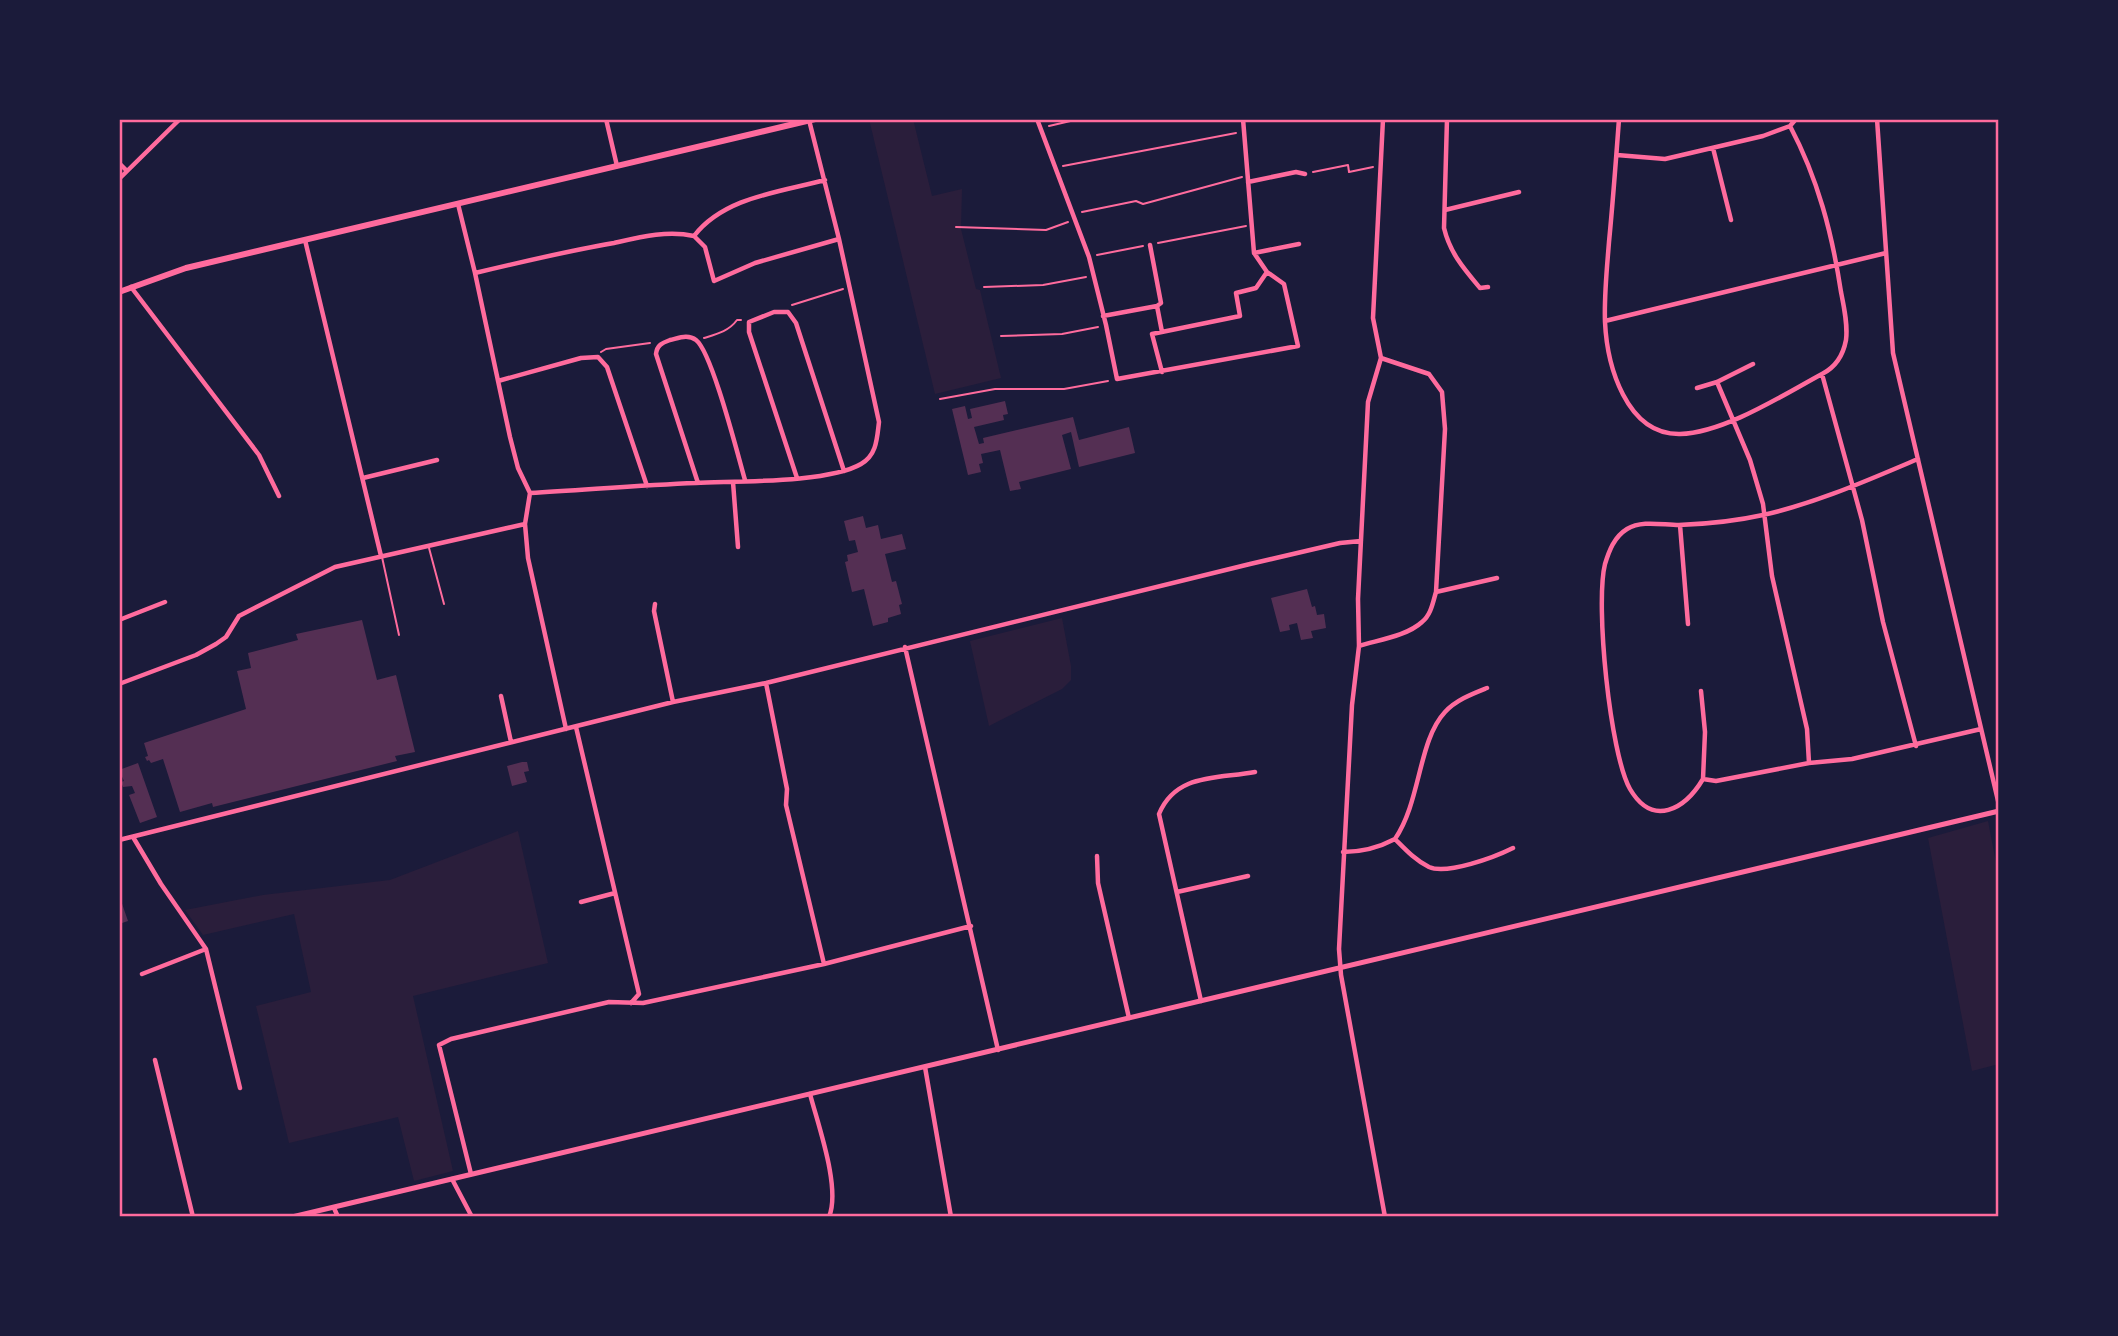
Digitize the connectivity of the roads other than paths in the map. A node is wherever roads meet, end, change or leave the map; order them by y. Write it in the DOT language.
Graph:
graph roads {
  1 [pos="180,119"];
  2 [pos="606,119"];
  3 [pos="811,119"];
  4 [pos="1037,119"];
  5 [pos="1243,119"];
  6 [pos="1383,119"];
  7 [pos="1447,119"];
  8 [pos="1619,119"];
  9 [pos="1796,119"];
  10 [pos="1877,119"];
  11 [pos="1790,126"];
  12 [pos="1713,148"];
  13 [pos="1617,155"];
  14 [pos="119,163"];
  15 [pos="618,166"];
  16 [pos="127,171"];
  17 [pos="1306,174"];
  18 [pos="119,179"];
  19 [pos="825,180"];
  20 [pos="1248,182"];
  21 [pos="1519,192"];
  22 [pos="458,204"];
  23 [pos="1445,210"];
  24 [pos="1731,220"];
  25 [pos="694,236"];
  26 [pos="839,239"];
  27 [pos="305,240"];
  28 [pos="1299,244"];
  29 [pos="1150,245"];
  30 [pos="1254,253"];
  31 [pos="1886,253"];
  32 [pos="1837,265"];
  33 [pos="1267,272"];
  34 [pos="475,273"];
  35 [pos="130,286"];
  36 [pos="1488,287"];
  37 [pos="119,292"];
  38 [pos="1157,306"];
  39 [pos="1103,316"];
  40 [pos="1605,321"];
  41 [pos="1162,331"];
  42 [pos="1381,358"];
  43 [pos="1753,364"];
  44 [pos="1162,372"];
  45 [pos="1822,374"];
  46 [pos="498,380"];
  47 [pos="1717,382"];
  48 [pos="1697,388"];
  49 [pos="1734,420"];
  50 [pos="1918,459"];
  51 [pos="437,460"];
  52 [pos="844,471"];
  53 [pos="363,478"];
  54 [pos="797,478"];
  55 [pos="745,480"];
  56 [pos="733,482"];
  57 [pos="698,483"];
  58 [pos="647,486"];
  59 [pos="1852,487"];
  60 [pos="530,493"];
  61 [pos="279,496"];
  62 [pos="1764,515"];
  63 [pos="525,524"];
  64 [pos="1680,525"];
  65 [pos="1361,541"];
  66 [pos="428,545"];
  67 [pos="738,547"];
  68 [pos="381,556"];
  69 [pos="1497,578"];
  70 [pos="1436,592"];
  71 [pos="165,602"];
  72 [pos="444,604"];
  73 [pos="655,604"];
  74 [pos="119,620"];
  75 [pos="1688,624"];
  76 [pos="399,635"];
  77 [pos="1359,646"];
  78 [pos="905,648"];
  79 [pos="766,683"];
  80 [pos="119,684"];
  81 [pos="1487,688"];
  82 [pos="1701,691"];
  83 [pos="501,696"];
  84 [pos="673,702"];
  85 [pos="576,727"];
  86 [pos="566,729"];
  87 [pos="1981,729"];
  88 [pos="511,742"];
  89 [pos="1916,746"];
  90 [pos="1809,763"];
  91 [pos="1255,772"];
  92 [pos="1703,779"];
  93 [pos="1999,805"];
  94 [pos="1999,811"];
  95 [pos="133,837"];
  96 [pos="1395,839"];
  97 [pos="119,840"];
  98 [pos="1513,848"];
  99 [pos="1343,852"];
  100 [pos="1097,856"];
  101 [pos="1248,876"];
  102 [pos="1177,892"];
  103 [pos="615,893"];
  104 [pos="580,902"];
  105 [pos="971,926"];
  106 [pos="206,949"];
  107 [pos="824,964"];
  108 [pos="1340,968"];
  109 [pos="142,974"];
  110 [pos="1201,1001"];
  111 [pos="630,1004"];
  112 [pos="1129,1018"];
  113 [pos="999,1050"];
  114 [pos="155,1060"];
  115 [pos="925,1067"];
  116 [pos="240,1088"];
  117 [pos="810,1094"];
  118 [pos="471,1174"];
  119 [pos="452,1179"];
  120 [pos="334,1208"];
  121 [pos="193,1217"];
  122 [pos="292,1217"];
  123 [pos="338,1217"];
  124 [pos="472,1217"];
  125 [pos="829,1217"];
  126 [pos="951,1217"];
  127 [pos="1385,1217"];
  1 -- 16 [label="street"];
  2 -- 15 [label="street"];
  3 -- 15 [label="main road"];
  3 -- 19 [label="street"];
  4 -- 39 [label="street"];
  5 -- 20 [label="street"];
  6 -- 42 [label="street"];
  7 -- 23 [label="street"];
  8 -- 13 [label="street"];
  9 -- 11 [label="street"];
  10 -- 31 [label="street"];
  11 -- 12 [label="street"];
  11 -- 32 [label="street"];
  12 -- 13 [label="street"];
  12 -- 24 [label="street"];
  13 -- 40 [label="street"];
  14 -- 16 [label="street"];
  15 -- 22 [label="main road"];
  16 -- 18 [label="street"];
  17 -- 20 [label="street"];
  19 -- 25 [label="street"];
  19 -- 26 [label="street"];
  20 -- 30 [label="street"];
  21 -- 23 [label="street"];
  22 -- 27 [label="main road"];
  22 -- 34 [label="street"];
  23 -- 36 [label="street"];
  25 -- 26 [label="street"];
  25 -- 34 [label="street"];
  26 -- 52 [label="street"];
  27 -- 35 [label="main road"];
  27 -- 53 [label="street"];
  28 -- 30 [label="street"];
  29 -- 38 [label="street"];
  30 -- 33 [label="street"];
  31 -- 32 [label="street"];
  31 -- 50 [label="street"];
  32 -- 40 [label="street"];
  32 -- 45 [label="street"];
  33 -- 41 [label="street"];
  33 -- 44 [label="street"];
  34 -- 46 [label="street"];
  35 -- 37 [label="main road"];
  35 -- 61 [label="street"];
  38 -- 39 [label="street"];
  38 -- 41 [label="street"];
  39 -- 44 [label="street"];
  40 -- 49 [label="street"];
  41 -- 44 [label="street"];
  42 -- 65 [label="street"];
  42 -- 70 [label="street"];
  43 -- 47 [label="street"];
  45 -- 49 [label="street"];
  45 -- 59 [label="street"];
  46 -- 58 [label="street"];
  46 -- 60 [label="street"];
  47 -- 48 [label="street"];
  47 -- 49 [label="street"];
  49 -- 62 [label="street"];
  50 -- 59 [label="street"];
  50 -- 87 [label="street"];
  51 -- 53 [label="street"];
  52 -- 54 [label="street"];
  52 -- 54 [label="street"];
  53 -- 68 [label="street"];
  54 -- 55 [label="street"];
  55 -- 56 [label="street"];
  55 -- 57 [label="street"];
  56 -- 57 [label="street"];
  56 -- 67 [label="street"];
  57 -- 58 [label="street"];
  58 -- 60 [label="street"];
  59 -- 62 [label="street"];
  59 -- 89 [label="street"];
  60 -- 63 [label="street"];
  62 -- 64 [label="street"];
  62 -- 90 [label="street"];
  63 -- 66 [label="street"];
  63 -- 86 [label="street"];
  64 -- 75 [label="street"];
  64 -- 92 [label="street"];
  65 -- 77 [label="street"];
  65 -- 78 [label="street"];
  66 -- 68 [label="street"];
  66 -- 72 [label="lane"];
  68 -- 76 [label="lane"];
  68 -- 80 [label="street"];
  69 -- 70 [label="street"];
  70 -- 77 [label="street"];
  71 -- 74 [label="street"];
  73 -- 84 [label="street"];
  77 -- 99 [label="street"];
  78 -- 79 [label="street"];
  78 -- 105 [label="street"];
  79 -- 84 [label="street"];
  79 -- 107 [label="street"];
  81 -- 96 [label="street"];
  82 -- 92 [label="street"];
  83 -- 88 [label="street"];
  84 -- 85 [label="street"];
  85 -- 86 [label="street"];
  85 -- 103 [label="street"];
  86 -- 88 [label="street"];
  87 -- 89 [label="street"];
  87 -- 93 [label="street"];
  88 -- 95 [label="street"];
  89 -- 90 [label="street"];
  90 -- 92 [label="street"];
  91 -- 102 [label="street"];
  94 -- 108 [label="street"];
  95 -- 97 [label="street"];
  95 -- 106 [label="street"];
  96 -- 98 [label="street"];
  96 -- 99 [label="street"];
  99 -- 108 [label="street"];
  100 -- 112 [label="street"];
  101 -- 102 [label="street"];
  102 -- 110 [label="street"];
  103 -- 104 [label="street"];
  103 -- 111 [label="street"];
  105 -- 107 [label="street"];
  105 -- 113 [label="street"];
  106 -- 109 [label="street"];
  106 -- 116 [label="street"];
  107 -- 111 [label="street"];
  108 -- 110 [label="street"];
  108 -- 127 [label="street"];
  110 -- 112 [label="street"];
  111 -- 118 [label="street"];
  112 -- 113 [label="street"];
  113 -- 115 [label="street"];
  114 -- 121 [label="street"];
  115 -- 117 [label="street"];
  115 -- 126 [label="street"];
  117 -- 118 [label="street"];
  117 -- 125 [label="street"];
  118 -- 119 [label="street"];
  119 -- 120 [label="street"];
  119 -- 124 [label="street"];
  120 -- 122 [label="street"];
  120 -- 123 [label="street"];
}
